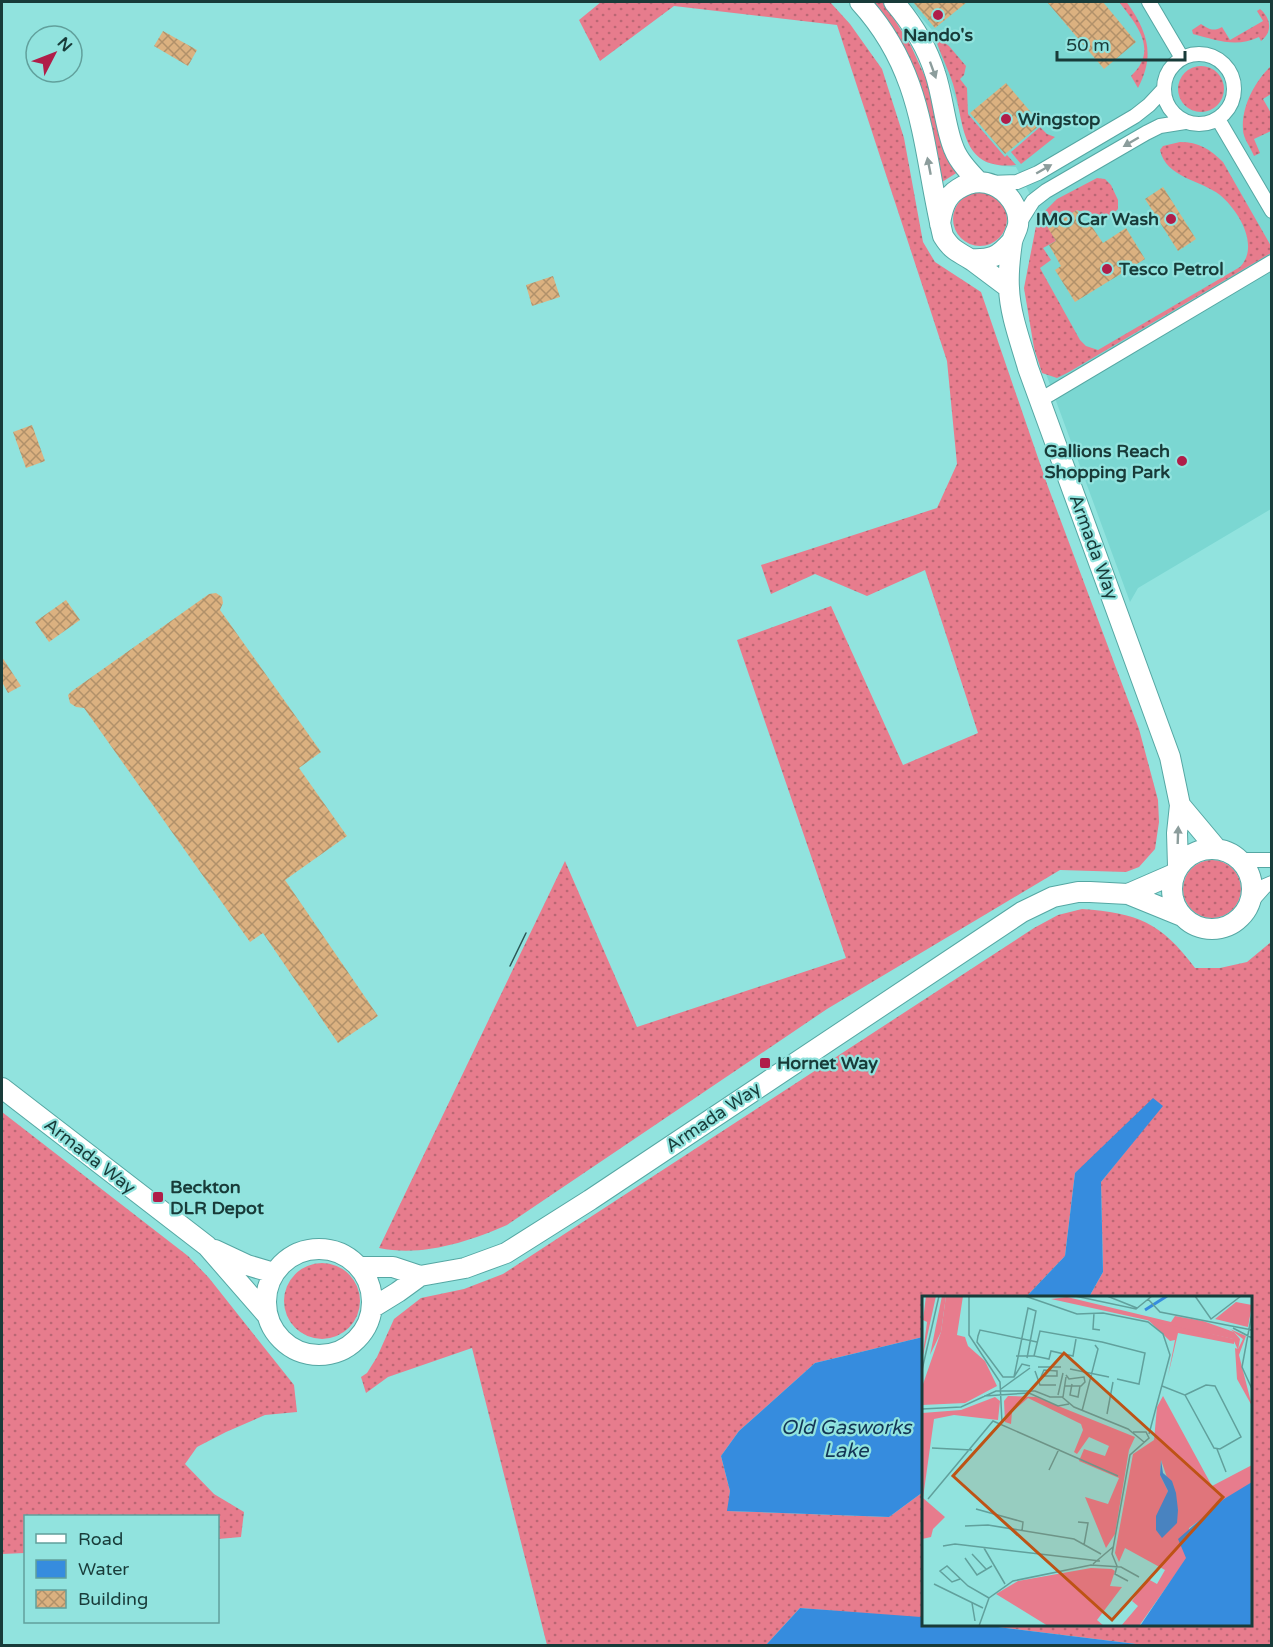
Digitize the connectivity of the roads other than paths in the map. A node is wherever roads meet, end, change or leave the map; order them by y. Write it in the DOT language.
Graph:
graph roads {
  1 [pos="860,2"];
  2 [pos="894,2"];
  3 [pos="1149,2"];
  4 [pos="1182,58"];
  5 [pos="1164,89"];
  6 [pos="1218,119"];
  7 [pos="1185,122"];
  8 [pos="984,183"];
  9 [pos="1272,211"];
  10 [pos="940,224"];
  11 [pos="1015,233"];
  12 [pos="970,259"];
  13 [pos="1272,262"];
  14 [pos="1009,288"];
  15 [pos="1040,400"];
  16 [pos="1180,805"];
  17 [pos="1216,849"];
  18 [pos="1240,860"];
  19 [pos="1272,860"];
  20 [pos="1176,870"];
  21 [pos="1272,883"];
  22 [pos="1128,894"];
  23 [pos="1249,904"];
  24 [pos="1182,916"];
  25 [pos="2,1088"];
  26 [pos="207,1246"];
  27 [pos="359,1267"];
  28 [pos="274,1273"];
  29 [pos="420,1275"];
  30 [pos="372,1308"];
  31 [pos="267,1314"];
  10 -- 1 [label="street, one-way"];
  2 -- 8 [label="street, Armada Way, one-way"];
  3 -- 4 [label="street"];
  4 -- 5 [label="street"];
  4 -- 6 [label="street"];
  5 -- 7 [label="street"];
  8 -- 5 [label="street, one-way"];
  6 -- 7 [label="street"];
  6 -- 9 [label="street"];
  7 -- 11 [label="street, one-way"];
  8 -- 10 [label="street"];
  8 -- 11 [label="street, Armada Way"];
  10 -- 12 [label="street"];
  11 -- 12 [label="street"];
  11 -- 14 [label="street, Armada Way"];
  12 -- 14 [label="street"];
  13 -- 15 [label="street"];
  14 -- 15 [label="street, Armada Way"];
  15 -- 16 [label="street, Armada Way"];
  16 -- 17 [label="street, Armada Way"];
  20 -- 16 [label="street, Armada Way, one-way"];
  17 -- 18 [label="street, Armada Way"];
  17 -- 20 [label="street, Armada Way"];
  18 -- 19 [label="street"];
  18 -- 23 [label="street"];
  20 -- 22 [label="street, Armada Way"];
  20 -- 24 [label="street, Armada Way"];
  21 -- 23 [label="street"];
  22 -- 24 [label="street, Armada Way"];
  22 -- 29 [label="street, Armada Way"];
  23 -- 24 [label="street, Armada Way"];
  25 -- 26 [label="street, Armada Way"];
  26 -- 28 [label="street, Armada Way"];
  26 -- 31 [label="street, Armada Way"];
  27 -- 28 [label="street"];
  27 -- 29 [label="street, Armada Way"];
  27 -- 30 [label="street"];
  28 -- 31 [label="street"];
  29 -- 30 [label="street, Armada Way"];
  30 -- 31 [label="street, Armada Way"];
}
